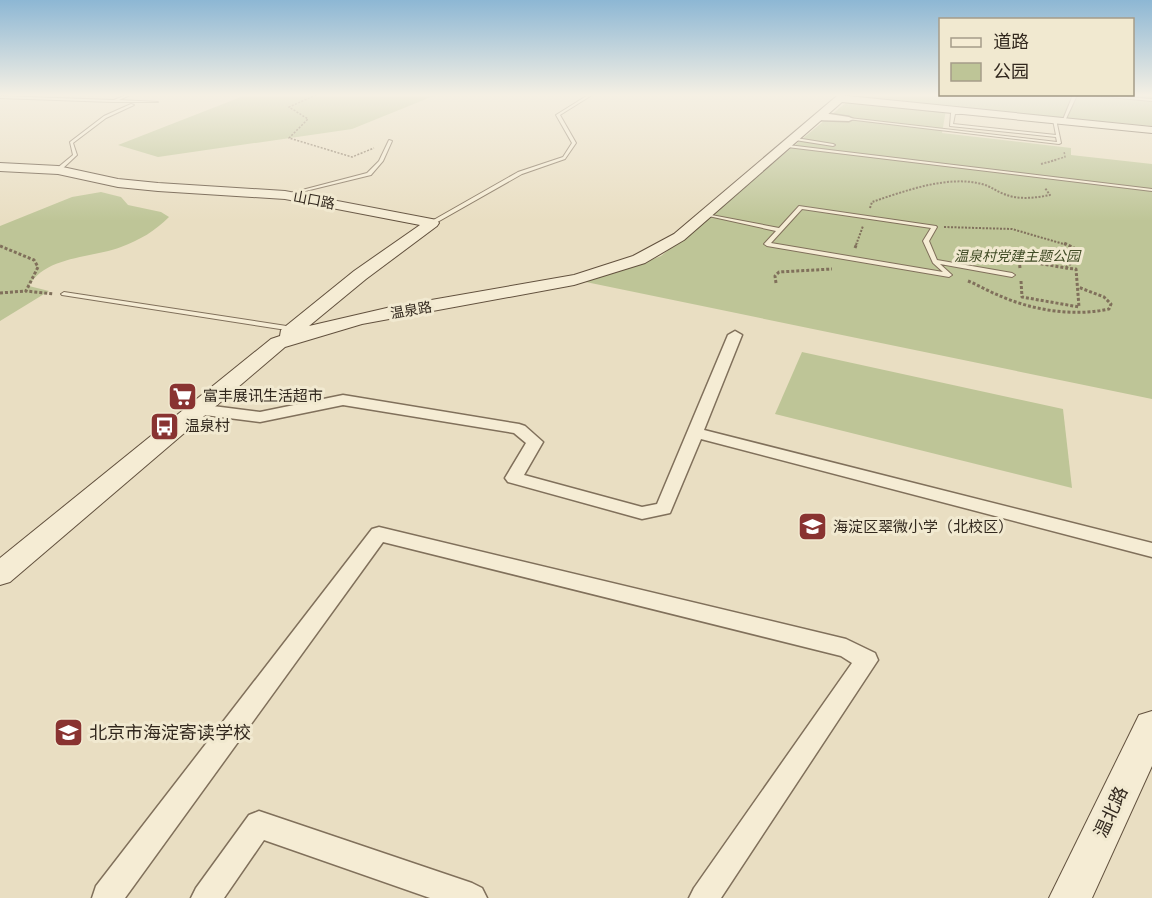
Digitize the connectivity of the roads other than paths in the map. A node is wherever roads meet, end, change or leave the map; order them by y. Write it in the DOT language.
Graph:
graph roads {
  1 [pos="1058,136"];
  2 [pos="77,137"];
  3 [pos="570,137"];
  4 [pos="798,137"];
  5 [pos="1006,137"];
  6 [pos="390,141"];
  7 [pos="792,142"];
  8 [pos="976,166"];
  9 [pos="0,167"];
  10 [pos="58,170"];
  11 [pos="1152,188"];
  12 [pos="285,195"];
  13 [pos="706,215"];
  14 [pos="432,223"];
  15 [pos="780,230"];
  16 [pos="935,261"];
  17 [pos="1012,275"];
  18 [pos="64,294"];
  19 [pos="293,329"];
  20 [pos="735,335"];
  21 [pos="278,343"];
  22 [pos="198,409"];
  23 [pos="695,433"];
  24 [pos="1152,550"];
  25 [pos="0,574"];
  26 [pos="1152,727"];
  27 [pos="110,898"];
  28 [pos="206,898"];
  29 [pos="472,898"];
  30 [pos="704,898"];
  31 [pos="1070,898"];
  1 -- 5 [label="lane"];
  2 -- 10 [label="lane"];
  3 -- 14 [label="lane"];
  4 -- 7 [label="main road, 温泉路"];
  6 -- 12 [label="lane"];
  7 -- 8 [label="lane"];
  7 -- 8 [label="lane"];
  7 -- 13 [label="main road, 温泉路"];
  8 -- 11 [label="lane"];
  9 -- 10 [label="main road, 山口路"];
  10 -- 12 [label="main road, 山口路"];
  12 -- 14 [label="main road, 山口路"];
  13 -- 15 [label="lane"];
  13 -- 21 [label="main road, 温泉路"];
  14 -- 19 [label="main road"];
  15 -- 16 [label="lane"];
  15 -- 16 [label="lane"];
  16 -- 17 [label="lane"];
  18 -- 19 [label="lane"];
  19 -- 21 [label="main road"];
  20 -- 23 [label="street"];
  21 -- 22 [label="main road, 温泉路"];
  22 -- 23 [label="street"];
  22 -- 25 [label="main road, 温泉路"];
  23 -- 24 [label="street"];
  26 -- 31 [label="main road, 温北路"];
  27 -- 30 [label="street"];
  28 -- 29 [label="street"];
}
